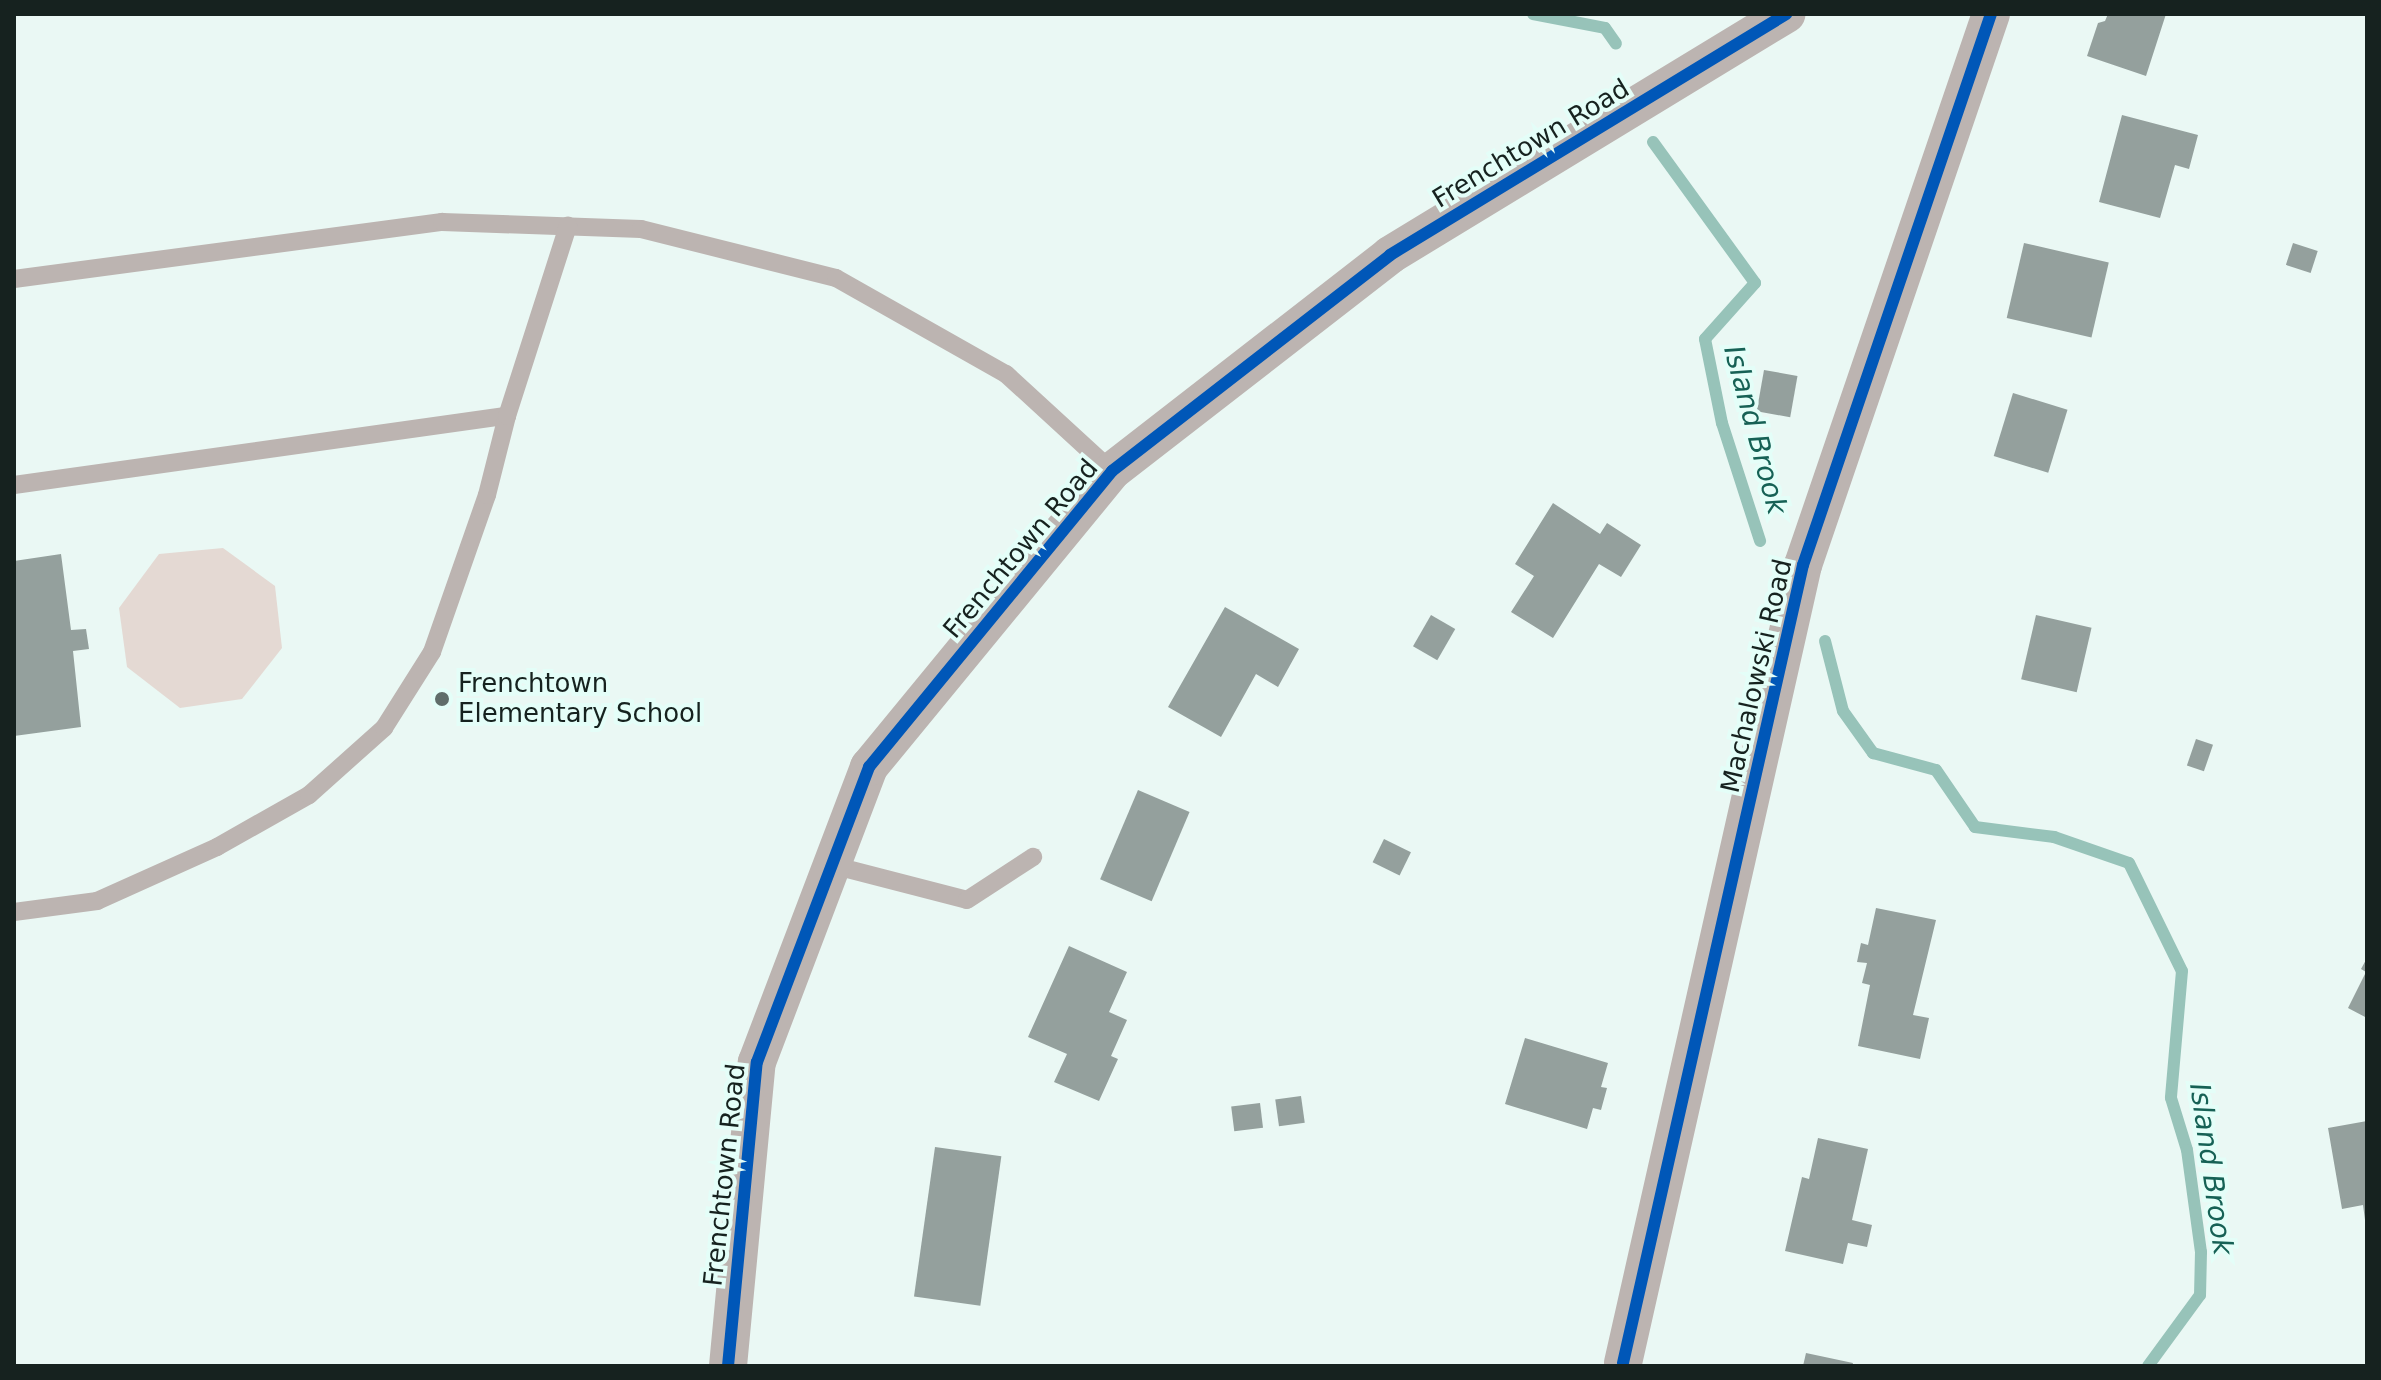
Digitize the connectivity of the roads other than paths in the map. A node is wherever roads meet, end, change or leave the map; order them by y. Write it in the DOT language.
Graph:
graph roads {
  1 [pos="1786,14"];
  2 [pos="1991,14"];
  3 [pos="568,226"];
  4 [pos="14,279"];
  5 [pos="507,416"];
  6 [pos="1112,471"];
  7 [pos="14,485"];
  8 [pos="1033,857"];
  9 [pos="832,865"];
  10 [pos="14,912"];
  11 [pos="1623,1363"];
  12 [pos="728,1366"];
  1 -- 6 [label="street, Frenchtown Road"];
  2 -- 11 [label="street, Machalowski Road"];
  3 -- 4 [label="lane"];
  3 -- 5 [label="lane"];
  3 -- 6 [label="lane"];
  5 -- 7 [label="lane"];
  5 -- 10 [label="lane"];
  6 -- 9 [label="street, Frenchtown Road"];
  8 -- 9 [label="lane"];
  9 -- 12 [label="street, Frenchtown Road"];
}
